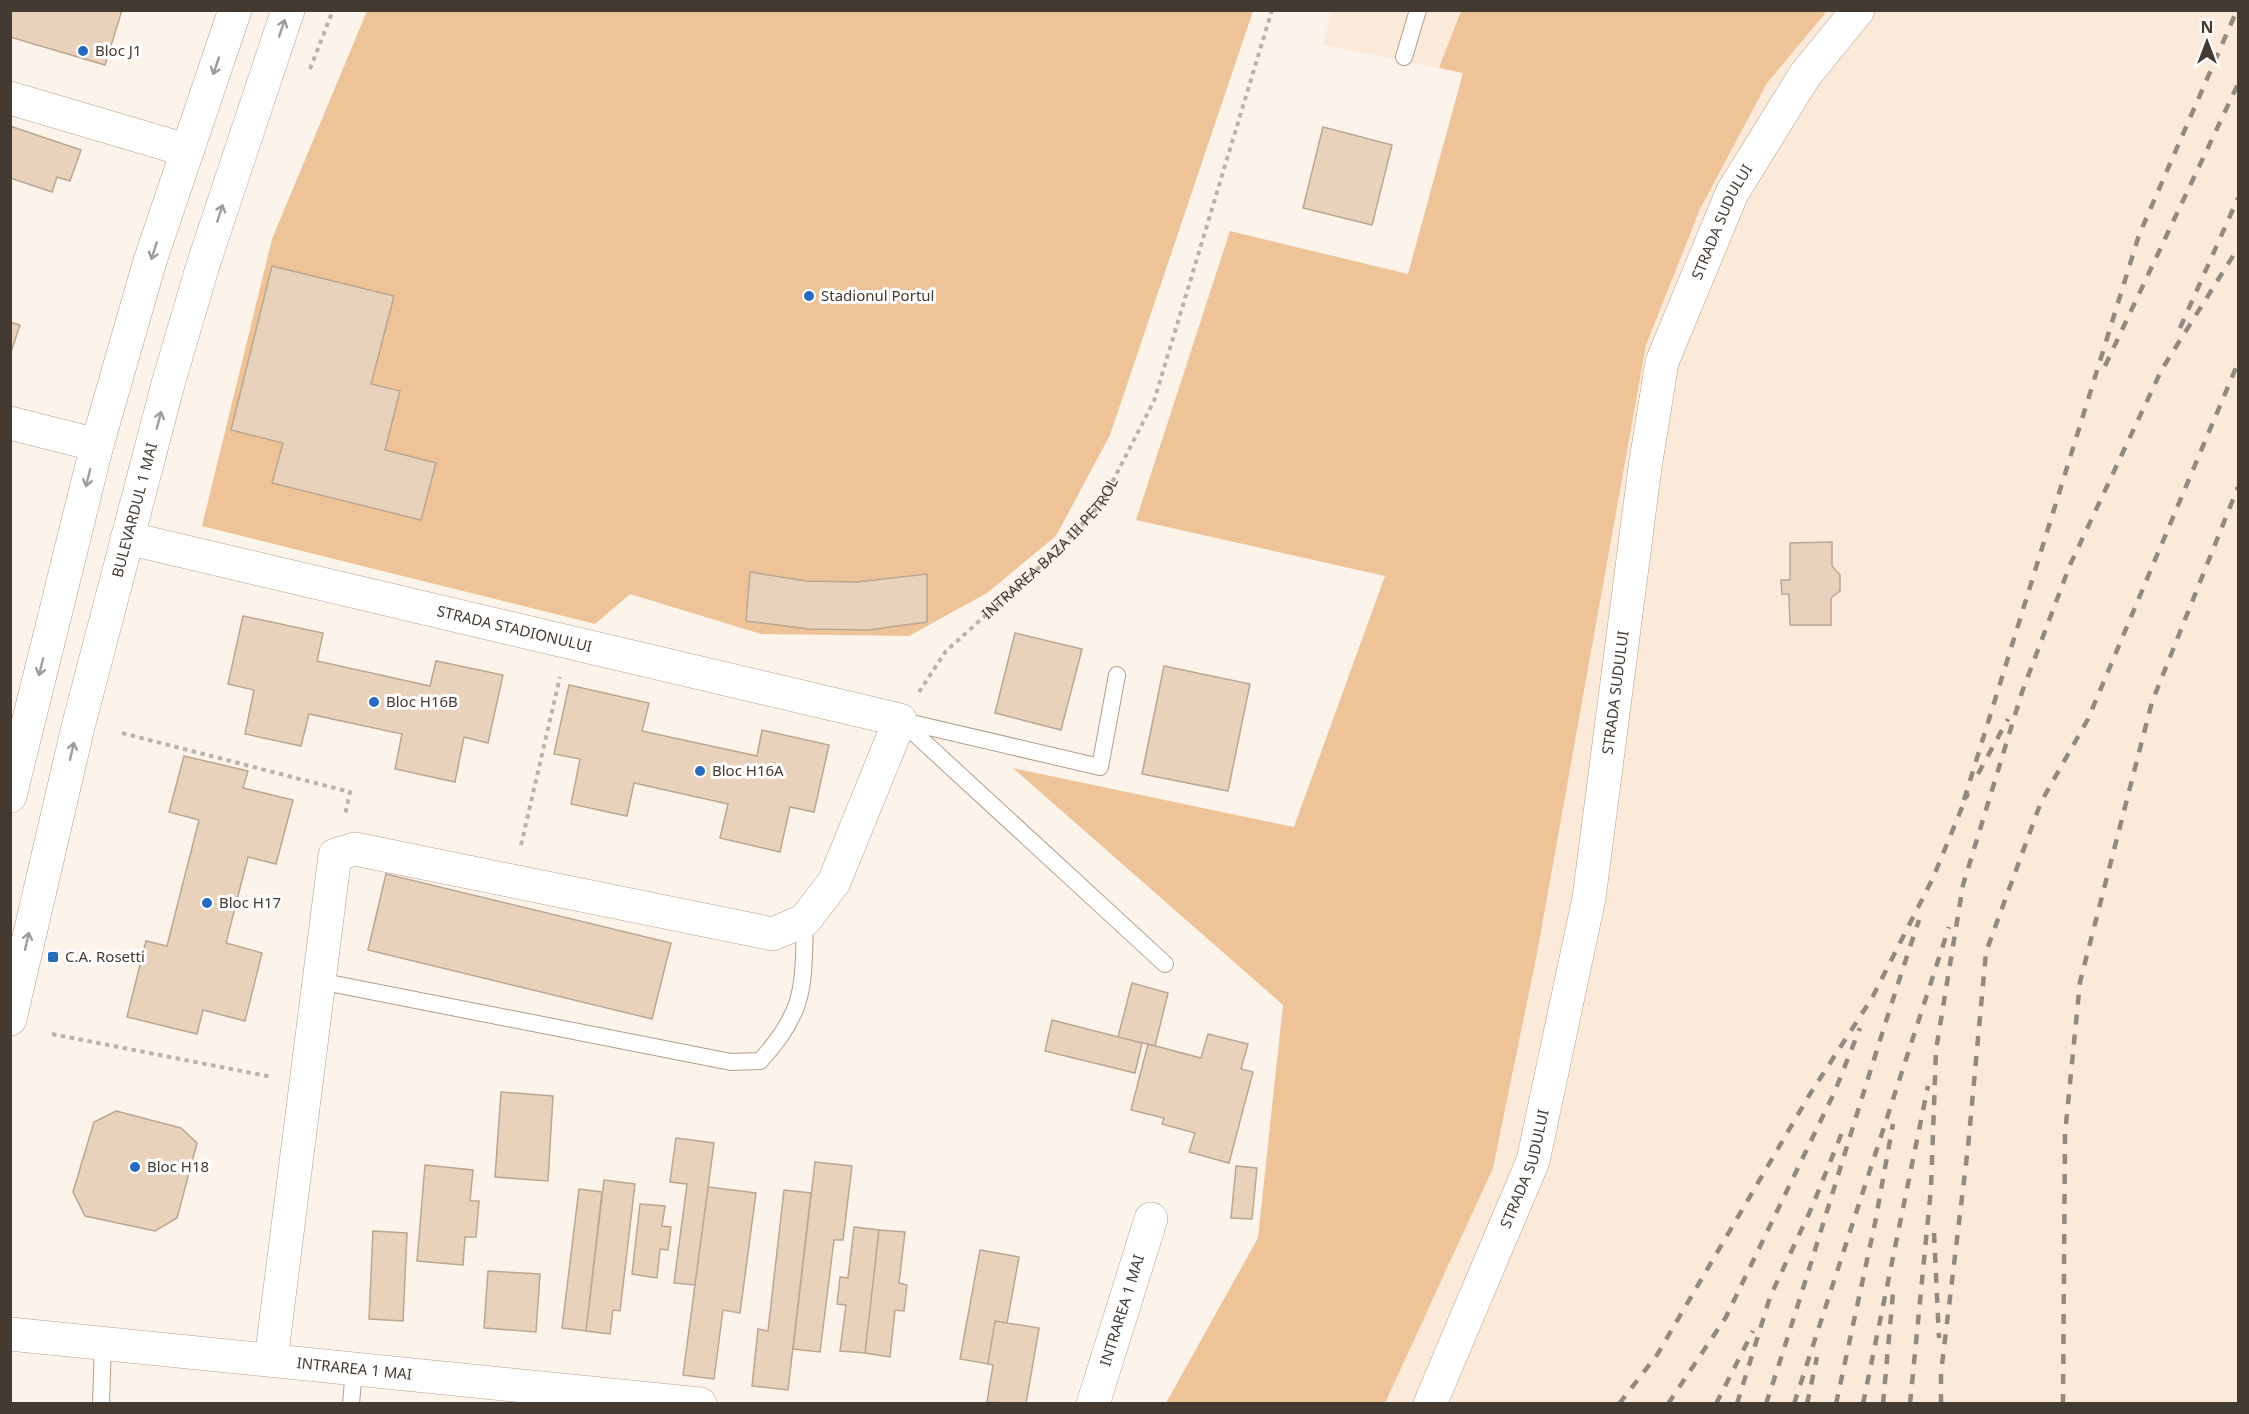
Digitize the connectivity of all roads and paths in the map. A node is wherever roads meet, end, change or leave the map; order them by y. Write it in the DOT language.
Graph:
graph roads {
  1 [pos="235,10"];
  2 [pos="288,10"];
  3 [pos="1272,10"];
  4 [pos="1418,10"];
  5 [pos="1858,10"];
  6 [pos="1404,57"];
  7 [pos="10,98"];
  8 [pos="186,150"];
  9 [pos="10,423"];
  10 [pos="96,445"];
  11 [pos="128,538"];
  12 [pos="569,642"];
  13 [pos="1117,675"];
  14 [pos="900,720"];
  15 [pos="122,733"];
  16 [pos="10,795"];
  17 [pos="335,855"];
  18 [pos="512,881"];
  19 [pos="805,920"];
  20 [pos="1165,964"];
  21 [pos="320,981"];
  22 [pos="10,1018"];
  23 [pos="52,1034"];
  24 [pos="306,1084"];
  25 [pos="1151,1219"];
  26 [pos="10,1334"];
  27 [pos="103,1343"];
  28 [pos="271,1360"];
  29 [pos="354,1369"];
  30 [pos="101,1404"];
  31 [pos="351,1404"];
  32 [pos="700,1404"];
  33 [pos="1093,1404"];
  34 [pos="1430,1404"];
  1 -- 8 [label="street, one-way"];
  11 -- 2 [label="street, BULEVARDUL 1 MAI, one-way"];
  3 -- 14 [label="path, INTRAREA BAZA III PETROL"];
  4 -- 6 [label="lane"];
  5 -- 34 [label="street, STRADA SUDULUI"];
  7 -- 8 [label="street"];
  8 -- 10 [label="street, one-way"];
  9 -- 10 [label="street"];
  10 -- 16 [label="street, one-way"];
  11 -- 12 [label="street, STRADA STADIONULUI"];
  22 -- 11 [label="street, BULEVARDUL 1 MAI, one-way"];
  12 -- 14 [label="street, STRADA STADIONULUI"];
  12 -- 18 [label="path"];
  13 -- 14 [label="lane"];
  14 -- 19 [label="street"];
  14 -- 20 [label="lane"];
  15 -- 17 [label="path"];
  17 -- 18 [label="street"];
  17 -- 21 [label="street"];
  18 -- 19 [label="street"];
  19 -- 21 [label="lane"];
  21 -- 24 [label="street"];
  23 -- 24 [label="path"];
  24 -- 28 [label="street"];
  25 -- 33 [label="street, INTRAREA 1 MAI"];
  26 -- 27 [label="street, INTRAREA 1 MAI"];
  27 -- 28 [label="street, INTRAREA 1 MAI"];
  27 -- 30 [label="lane"];
  28 -- 29 [label="street, INTRAREA 1 MAI"];
  29 -- 31 [label="lane"];
  29 -- 32 [label="street, INTRAREA 1 MAI"];
}
